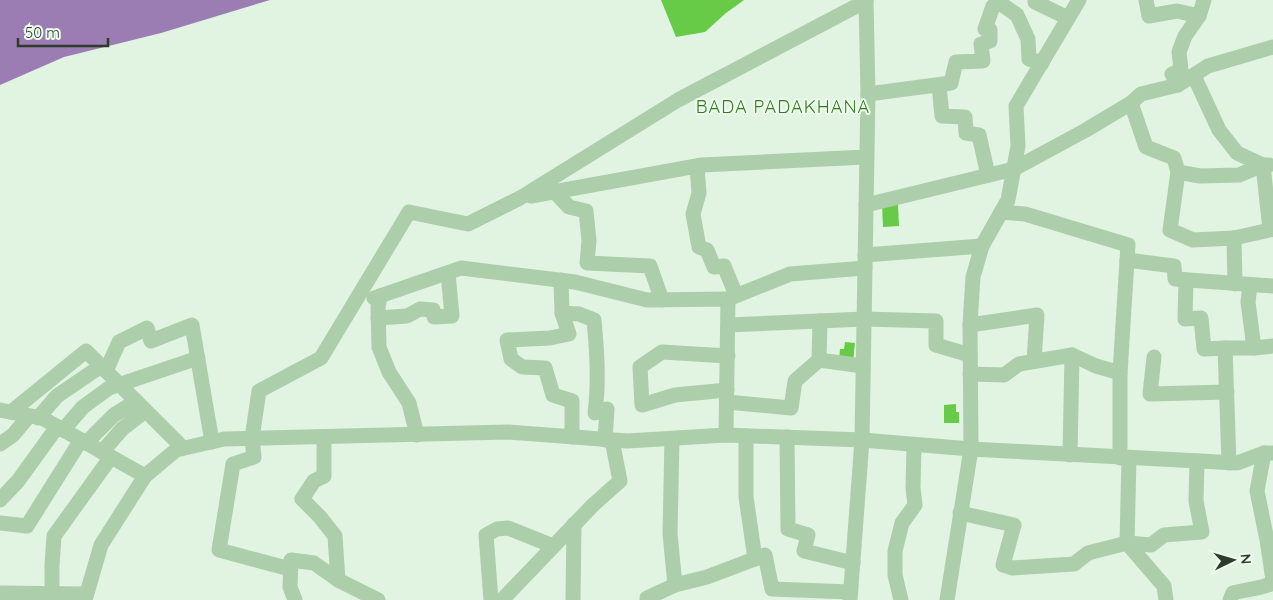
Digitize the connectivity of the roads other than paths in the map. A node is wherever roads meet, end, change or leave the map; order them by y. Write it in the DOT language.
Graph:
graph roads {
  1 [pos="866,0"];
  2 [pos="1036,0"];
  3 [pos="1080,0"];
  4 [pos="1146,0"];
  5 [pos="1204,0"];
  6 [pos="1199,16"];
  7 [pos="1068,18"];
  8 [pos="1273,47"];
  9 [pos="1042,63"];
  10 [pos="1194,76"];
  11 [pos="939,85"];
  12 [pos="1178,85"];
  13 [pos="868,94"];
  14 [pos="1131,103"];
  15 [pos="866,157"];
  16 [pos="1268,165"];
  17 [pos="697,166"];
  18 [pos="1014,169"];
  19 [pos="1178,172"];
  20 [pos="988,175"];
  21 [pos="554,191"];
  22 [pos="520,198"];
  23 [pos="866,205"];
  24 [pos="1001,212"];
  25 [pos="1234,238"];
  26 [pos="982,246"];
  27 [pos="1127,260"];
  28 [pos="865,262"];
  29 [pos="448,273"];
  30 [pos="561,280"];
  31 [pos="1186,280"];
  32 [pos="1242,284"];
  33 [pos="1273,286"];
  34 [pos="732,297"];
  35 [pos="662,300"];
  36 [pos="562,313"];
  37 [pos="378,318"];
  38 [pos="864,320"];
  39 [pos="820,321"];
  40 [pos="728,325"];
  41 [pos="970,325"];
  42 [pos="1273,346"];
  43 [pos="1225,348"];
  44 [pos="1254,348"];
  45 [pos="970,355"];
  46 [pos="1072,355"];
  47 [pos="728,356"];
  48 [pos="1154,357"];
  49 [pos="198,358"];
  50 [pos="818,360"];
  51 [pos="1034,361"];
  52 [pos="863,366"];
  53 [pos="103,368"];
  54 [pos="1120,373"];
  55 [pos="970,374"];
  56 [pos="119,384"];
  57 [pos="1227,392"];
  58 [pos="727,396"];
  59 [pos="140,406"];
  60 [pos="5,411"];
  61 [pos="33,417"];
  62 [pos="60,429"];
  63 [pos="417,435"];
  64 [pos="726,435"];
  65 [pos="746,436"];
  66 [pos="324,437"];
  67 [pos="572,437"];
  68 [pos="252,438"];
  69 [pos="787,438"];
  70 [pos="672,439"];
  71 [pos="608,440"];
  72 [pos="862,440"];
  73 [pos="84,442"];
  74 [pos="212,442"];
  75 [pos="0,444"];
  76 [pos="914,445"];
  77 [pos="183,448"];
  78 [pos="971,450"];
  79 [pos="1268,453"];
  80 [pos="107,455"];
  81 [pos="1070,455"];
  82 [pos="1125,458"];
  83 [pos="1197,461"];
  84 [pos="1229,463"];
  85 [pos="144,476"];
  86 [pos="0,500"];
  87 [pos="960,513"];
  88 [pos="0,523"];
  89 [pos="574,524"];
  90 [pos="1127,544"];
  91 [pos="553,546"];
  92 [pos="755,559"];
  93 [pos="853,563"];
  94 [pos="290,568"];
  95 [pos="338,580"];
  96 [pos="1273,581"];
  97 [pos="676,585"];
  98 [pos="0,593"];
  99 [pos="772,594"];
  100 [pos="850,596"];
  101 [pos="52,597"];
  102 [pos="86,597"];
  103 [pos="294,600"];
  104 [pos="378,600"];
  105 [pos="491,600"];
  106 [pos="502,600"];
  107 [pos="573,600"];
  108 [pos="647,600"];
  109 [pos="901,600"];
  110 [pos="947,600"];
  111 [pos="1166,600"];
  112 [pos="1230,600"];
  1 -- 13 [label="street"];
  1 -- 22 [label="street"];
  2 -- 7 [label="street"];
  3 -- 7 [label="street"];
  4 -- 6 [label="street"];
  5 -- 6 [label="street"];
  6 -- 12 [label="street"];
  7 -- 9 [label="street"];
  8 -- 10 [label="street"];
  9 -- 11 [label="street"];
  9 -- 18 [label="street"];
  10 -- 12 [label="street"];
  10 -- 16 [label="street"];
  11 -- 13 [label="street"];
  11 -- 20 [label="street"];
  12 -- 14 [label="street"];
  13 -- 15 [label="street"];
  14 -- 18 [label="street"];
  14 -- 19 [label="street"];
  15 -- 17 [label="street"];
  15 -- 23 [label="street"];
  16 -- 19 [label="street"];
  16 -- 25 [label="street"];
  17 -- 21 [label="street"];
  17 -- 34 [label="street"];
  18 -- 20 [label="street"];
  18 -- 24 [label="street"];
  19 -- 25 [label="street"];
  20 -- 23 [label="street"];
  21 -- 22 [label="street"];
  21 -- 35 [label="street"];
  22 -- 68 [label="street"];
  23 -- 28 [label="street"];
  24 -- 26 [label="street"];
  24 -- 27 [label="street"];
  25 -- 32 [label="street"];
  26 -- 28 [label="street"];
  26 -- 41 [label="street"];
  27 -- 31 [label="street"];
  27 -- 54 [label="street"];
  28 -- 34 [label="street"];
  28 -- 38 [label="street"];
  29 -- 30 [label="street"];
  29 -- 37 [label="street"];
  29 -- 37 [label="street"];
  30 -- 35 [label="street"];
  30 -- 36 [label="street"];
  31 -- 32 [label="street"];
  31 -- 43 [label="street"];
  32 -- 33 [label="street"];
  32 -- 44 [label="street"];
  34 -- 35 [label="street"];
  34 -- 40 [label="street"];
  36 -- 67 [label="street"];
  36 -- 71 [label="street"];
  37 -- 63 [label="street"];
  38 -- 39 [label="street"];
  38 -- 45 [label="street"];
  38 -- 52 [label="street"];
  39 -- 40 [label="street"];
  39 -- 50 [label="street"];
  40 -- 47 [label="street"];
  41 -- 45 [label="street"];
  41 -- 51 [label="street"];
  42 -- 44 [label="street"];
  43 -- 44 [label="street"];
  43 -- 57 [label="street"];
  45 -- 55 [label="street"];
  46 -- 51 [label="street"];
  46 -- 54 [label="street"];
  46 -- 81 [label="street"];
  47 -- 58 [label="street"];
  47 -- 58 [label="street"];
  48 -- 57 [label="street"];
  49 -- 53 [label="street"];
  49 -- 56 [label="street"];
  49 -- 74 [label="street"];
  50 -- 52 [label="street"];
  50 -- 58 [label="street"];
  51 -- 55 [label="street"];
  52 -- 72 [label="street"];
  53 -- 56 [label="street"];
  53 -- 60 [label="street"];
  53 -- 61 [label="street"];
  54 -- 82 [label="street"];
  55 -- 78 [label="street"];
  56 -- 59 [label="street"];
  56 -- 62 [label="street"];
  57 -- 84 [label="street"];
  58 -- 64 [label="street"];
  59 -- 73 [label="street"];
  59 -- 77 [label="street"];
  59 -- 80 [label="street"];
  60 -- 61 [label="street"];
  61 -- 62 [label="street"];
  61 -- 75 [label="street"];
  62 -- 73 [label="street"];
  62 -- 86 [label="street"];
  63 -- 66 [label="street"];
  63 -- 67 [label="street"];
  64 -- 65 [label="street"];
  64 -- 70 [label="street"];
  65 -- 69 [label="street"];
  65 -- 92 [label="street"];
  66 -- 68 [label="street"];
  66 -- 95 [label="street"];
  67 -- 71 [label="street"];
  68 -- 74 [label="street"];
  68 -- 94 [label="street"];
  69 -- 72 [label="street"];
  69 -- 93 [label="street"];
  70 -- 71 [label="street"];
  70 -- 97 [label="street"];
  71 -- 89 [label="street"];
  72 -- 76 [label="street"];
  72 -- 93 [label="street"];
  73 -- 80 [label="street"];
  73 -- 88 [label="street"];
  74 -- 77 [label="street"];
  76 -- 78 [label="street"];
  76 -- 109 [label="street"];
  77 -- 85 [label="street"];
  78 -- 81 [label="street"];
  78 -- 87 [label="street"];
  79 -- 84 [label="street"];
  79 -- 96 [label="street"];
  80 -- 85 [label="street"];
  80 -- 101 [label="street"];
  81 -- 82 [label="street"];
  82 -- 83 [label="street"];
  82 -- 90 [label="street"];
  83 -- 84 [label="street"];
  83 -- 90 [label="street"];
  85 -- 102 [label="street"];
  87 -- 90 [label="street"];
  87 -- 110 [label="street"];
  89 -- 91 [label="street"];
  89 -- 107 [label="street"];
  90 -- 111 [label="street"];
  91 -- 105 [label="street"];
  91 -- 106 [label="street"];
  92 -- 97 [label="street"];
  92 -- 99 [label="street"];
  93 -- 100 [label="street"];
  94 -- 95 [label="street"];
  94 -- 103 [label="street"];
  95 -- 104 [label="street"];
  96 -- 112 [label="street"];
  97 -- 108 [label="street"];
  98 -- 101 [label="street"];
  99 -- 100 [label="street"];
  101 -- 102 [label="street"];
}
